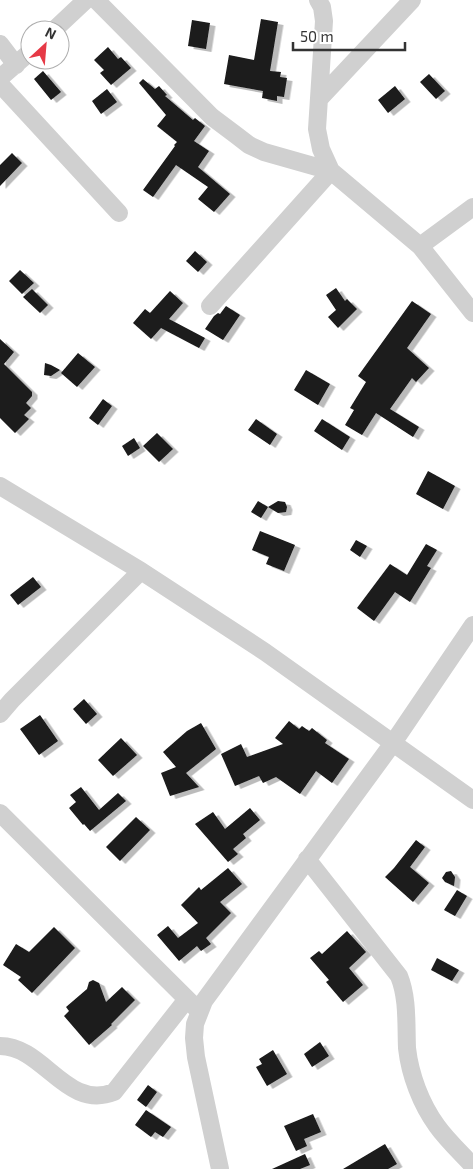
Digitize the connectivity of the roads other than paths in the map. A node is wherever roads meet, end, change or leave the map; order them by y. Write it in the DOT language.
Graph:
graph roads {
  1 [pos="86,0"];
  2 [pos="318,0"];
  3 [pos="412,0"];
  4 [pos="107,3"];
  5 [pos="65,20"];
  6 [pos="0,44"];
  7 [pos="20,61"];
  8 [pos="16,65"];
  9 [pos="0,78"];
  10 [pos="0,84"];
  11 [pos="320,98"];
  12 [pos="331,171"];
  13 [pos="473,208"];
  14 [pos="119,213"];
  15 [pos="420,246"];
  16 [pos="210,306"];
  17 [pos="473,313"];
  18 [pos="0,486"];
  19 [pos="141,571"];
  20 [pos="473,625"];
  21 [pos="0,714"];
  22 [pos="393,743"];
  23 [pos="473,800"];
  24 [pos="0,813"];
  25 [pos="307,859"];
  26 [pos="193,1005"];
  27 [pos="0,1046"];
  28 [pos="473,1166"];
  29 [pos="220,1169"];
  1 -- 5 [label="street"];
  2 -- 11 [label="street"];
  3 -- 11 [label="street"];
  4 -- 12 [label="street"];
  6 -- 8 [label="street"];
  7 -- 8 [label="street"];
  8 -- 9 [label="street"];
  10 -- 14 [label="street"];
  11 -- 12 [label="street"];
  12 -- 15 [label="street"];
  12 -- 16 [label="street"];
  13 -- 15 [label="street"];
  15 -- 17 [label="street"];
  18 -- 19 [label="street"];
  19 -- 21 [label="street"];
  19 -- 22 [label="street"];
  20 -- 22 [label="street"];
  22 -- 23 [label="street"];
  22 -- 25 [label="street"];
  24 -- 26 [label="street"];
  25 -- 26 [label="street"];
  25 -- 28 [label="street"];
  26 -- 27 [label="street"];
  26 -- 29 [label="street"];
}
